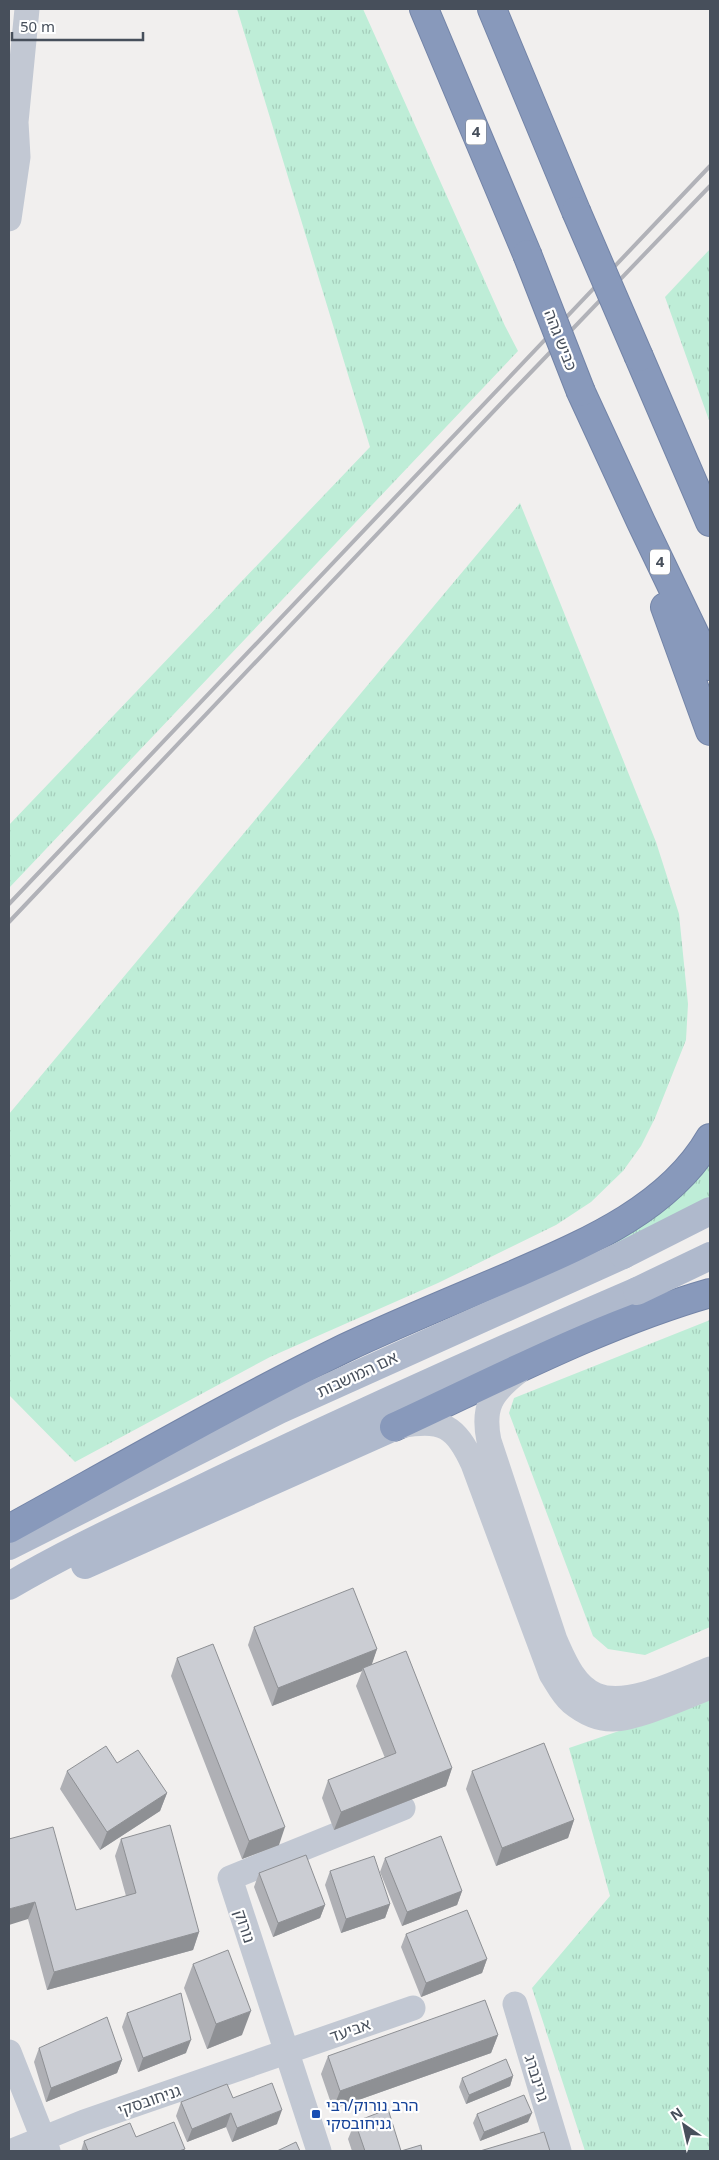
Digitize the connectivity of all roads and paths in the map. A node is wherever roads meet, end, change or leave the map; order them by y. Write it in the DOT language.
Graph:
graph roads {
  1 [pos="27,9"];
  2 [pos="424,9"];
  3 [pos="492,9"];
  4 [pos="13,132"];
  5 [pos="10,209"];
  6 [pos="610,458"];
  7 [pos="710,522"];
  8 [pos="710,666"];
  9 [pos="710,731"];
  10 [pos="710,1138"];
  11 [pos="710,1211"];
  12 [pos="710,1256"];
  13 [pos="710,1294"];
  14 [pos="524,1367"];
  15 [pos="394,1427"];
  16 [pos="9,1529"];
  17 [pos="9,1546"];
  18 [pos="9,1586"];
  19 [pos="9,1595"];
  20 [pos="710,1669"];
  21 [pos="710,1687"];
  22 [pos="404,1808"];
  23 [pos="515,2004"];
  24 [pos="413,2008"];
  25 [pos="9,2052"];
  26 [pos="287,2053"];
  27 [pos="46,2145"];
  28 [pos="12,2151"];
  29 [pos="319,2151"];
  30 [pos="559,2151"];
  1 -- 4 [label="street"];
  2 -- 6 [label="highway, כביש גהה / 4, bridge"];
  3 -- 7 [label="highway, bridge"];
  4 -- 5 [label="street"];
  6 -- 8 [label="highway, כביש גהה / 4"];
  6 -- 9 [label="highway"];
  10 -- 16 [label="highway"];
  11 -- 17 [label="main road, אם המושבות, bridge"];
  12 -- 18 [label="main road, bridge"];
  13 -- 14 [label="highway"];
  14 -- 15 [label="highway"];
  14 -- 20 [label="street"];
  15 -- 19 [label="main road"];
  15 -- 21 [label="street"];
  22 -- 26 [label="street, נורוק"];
  23 -- 30 [label="street, גרינברג"];
  24 -- 26 [label="street, אביעד"];
  25 -- 27 [label="street"];
  26 -- 27 [label="street, גניחובסקי"];
  26 -- 29 [label="street, נורוק"];
  27 -- 28 [label="street, גניחובסקי"];
}
